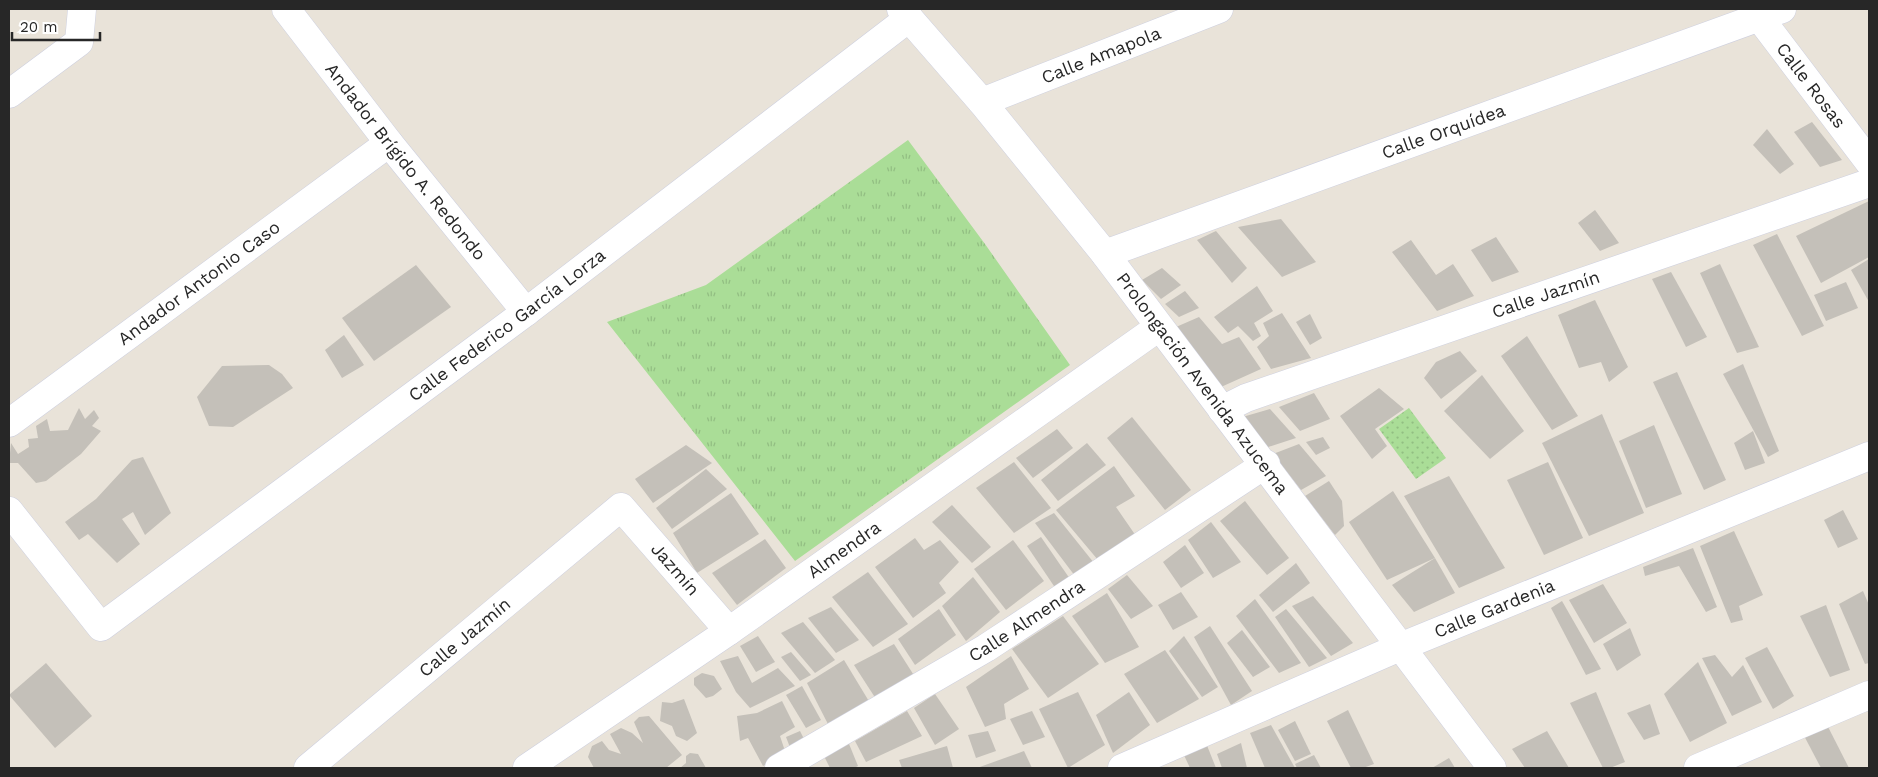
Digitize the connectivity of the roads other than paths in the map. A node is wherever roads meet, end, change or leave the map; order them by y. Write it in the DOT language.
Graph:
graph roads {
  1 [pos="82,9"];
  2 [pos="286,9"];
  3 [pos="1219,9"];
  4 [pos="1765,12"];
  5 [pos="905,13"];
  6 [pos="9,94"];
  7 [pos="982,102"];
  8 [pos="389,143"];
  9 [pos="1869,162"];
  10 [pos="1869,183"];
  11 [pos="1105,254"];
  12 [pos="526,312"];
  13 [pos="1159,327"];
  14 [pos="1222,410"];
  15 [pos="9,423"];
  16 [pos="1869,456"];
  17 [pos="1266,464"];
  18 [pos="622,507"];
  19 [pos="9,511"];
  20 [pos="729,631"];
  21 [pos="1400,647"];
  22 [pos="1869,695"];
  23 [pos="308,768"];
  24 [pos="527,768"];
  25 [pos="780,768"];
  26 [pos="1122,768"];
  27 [pos="1492,768"];
  28 [pos="1698,768"];
  1 -- 6 [label="street"];
  2 -- 8 [label="street, Andador Brígido A. Redondo"];
  3 -- 7 [label="street, Calle Amapola"];
  4 -- 9 [label="street, Calle Rosas"];
  4 -- 11 [label="street, Calle Orquídea"];
  5 -- 7 [label="street, Prolongación Avenida Azucema"];
  5 -- 12 [label="street, Calle Federico García Lorza"];
  7 -- 11 [label="street, Prolongación Avenida Azucema"];
  8 -- 12 [label="street, Andador Brígido A. Redondo"];
  8 -- 15 [label="street, Andador Antonio Caso"];
  10 -- 14 [label="street, Calle Jazmín"];
  11 -- 13 [label="street, Prolongación Avenida Azucema"];
  12 -- 19 [label="street, Calle Federico García Lorza"];
  13 -- 14 [label="street, Prolongación Avenida Azucema"];
  13 -- 20 [label="street, Almendra"];
  14 -- 17 [label="street, Prolongación Avenida Azucema"];
  16 -- 21 [label="street, Calle Gardenia"];
  17 -- 21 [label="street, Prolongación Avenida Azucema"];
  17 -- 25 [label="street, Calle Almendra"];
  18 -- 20 [label="street, Jazmín"];
  18 -- 23 [label="street, Calle Jazmín"];
  20 -- 24 [label="street, Almendra"];
  21 -- 26 [label="street, Calle Gardenia"];
  21 -- 27 [label="street, Prolongación Avenida Azucema"];
  22 -- 28 [label="street"];
}
